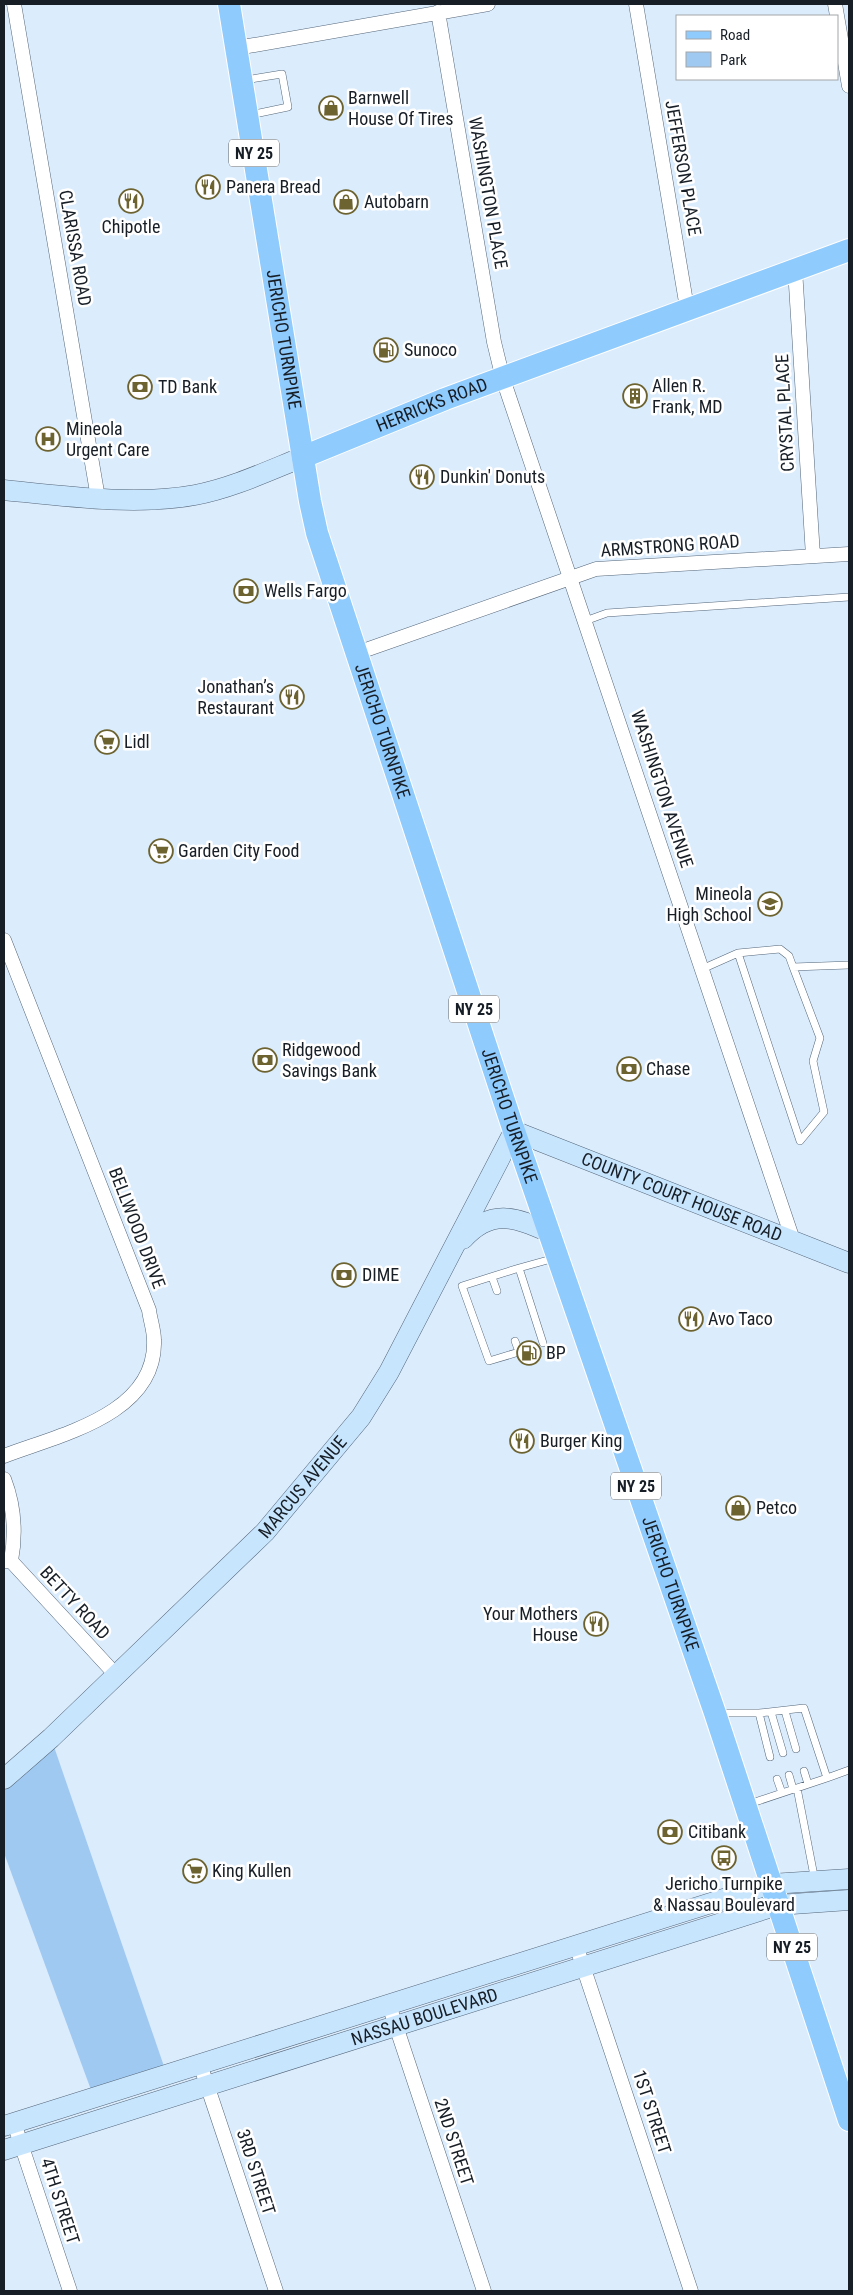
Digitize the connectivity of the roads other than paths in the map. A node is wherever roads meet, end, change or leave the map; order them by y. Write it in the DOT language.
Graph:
graph roads {
  1 [pos="14,4"];
  2 [pos="229,4"];
  3 [pos="488,4"];
  4 [pos="636,4"];
  5 [pos="438,12"];
  6 [pos="838,22"];
  7 [pos="237,48"];
  8 [pos="242,81"];
  9 [pos="849,86"];
  10 [pos="247,116"];
  11 [pos="849,250"];
  12 [pos="795,268"];
  13 [pos="687,308"];
  14 [pos="503,379"];
  15 [pos="303,457"];
  16 [pos="4,490"];
  17 [pos="98,498"];
  18 [pos="849,554"];
  19 [pos="813,556"];
  20 [pos="571,577"];
  21 [pos="849,597"];
  22 [pos="586,621"];
  23 [pos="357,653"];
  24 [pos="4,940"];
  25 [pos="738,953"];
  26 [pos="849,965"];
  27 [pos="793,967"];
  28 [pos="702,969"];
  29 [pos="514,1131"];
  30 [pos="549,1232"];
  31 [pos="793,1240"];
  32 [pos="557,1257"];
  33 [pos="849,1263"];
  34 [pos="519,1268"];
  35 [pos="438,1276"];
  36 [pos="492,1277"];
  37 [pos="497,1291"];
  38 [pos="515,1341"];
  39 [pos="543,1343"];
  40 [pos="4,1456"];
  41 [pos="4,1479"];
  42 [pos="7,1561"];
  43 [pos="116,1675"];
  44 [pos="785,1711"];
  45 [pos="771,1712"];
  46 [pos="715,1713"];
  47 [pos="759,1713"];
  48 [pos="796,1748"];
  49 [pos="783,1753"];
  50 [pos="770,1757"];
  51 [pos="804,1770"];
  52 [pos="849,1770"];
  53 [pos="789,1775"];
  54 [pos="826,1778"];
  55 [pos="4,1779"];
  56 [pos="777,1779"];
  57 [pos="808,1784"];
  58 [pos="795,1788"];
  59 [pos="782,1793"];
  60 [pos="744,1805"];
  61 [pos="849,1879"];
  62 [pos="815,1881"];
  63 [pos="772,1884"];
  64 [pos="849,1900"];
  65 [pos="778,1905"];
  66 [pos="576,1945"];
  67 [pos="584,1966"];
  68 [pos="388,2005"];
  69 [pos="395,2026"];
  70 [pos="200,2064"];
  71 [pos="208,2085"];
  72 [pos="849,2120"];
  73 [pos="9,2125"];
  74 [pos="13,2147"];
  75 [pos="70,2291"];
  76 [pos="276,2291"];
  77 [pos="484,2291"];
  78 [pos="691,2291"];
  1 -- 17 [label="street, CLARISSA ROAD"];
  2 -- 7 [label="main road, JERICHO TURNPIKE / NY 25"];
  3 -- 5 [label="street"];
  4 -- 13 [label="street, JEFFERSON PLACE"];
  5 -- 7 [label="street"];
  5 -- 14 [label="street, WASHINGTON PLACE"];
  6 -- 9 [label="street"];
  7 -- 8 [label="main road, JERICHO TURNPIKE / NY 25"];
  8 -- 10 [label="main road, JERICHO TURNPIKE / NY 25"];
  8 -- 10 [label="lane"];
  10 -- 15 [label="main road, JERICHO TURNPIKE / NY 25"];
  11 -- 12 [label="main road, HERRICKS ROAD"];
  12 -- 13 [label="main road, HERRICKS ROAD"];
  12 -- 19 [label="street, CRYSTAL PLACE"];
  13 -- 14 [label="main road, HERRICKS ROAD"];
  14 -- 15 [label="main road, HERRICKS ROAD"];
  14 -- 20 [label="street, WASHINGTON AVENUE"];
  15 -- 17 [label="main road, HERRICKS ROAD"];
  15 -- 23 [label="main road, JERICHO TURNPIKE / NY 25"];
  16 -- 17 [label="main road, HERRICKS ROAD"];
  18 -- 19 [label="street, ARMSTRONG ROAD"];
  19 -- 20 [label="street, ARMSTRONG ROAD"];
  20 -- 22 [label="street, WASHINGTON AVENUE"];
  20 -- 23 [label="street, ARMSTRONG ROAD"];
  21 -- 22 [label="lane"];
  22 -- 28 [label="street, WASHINGTON AVENUE"];
  23 -- 29 [label="main road, JERICHO TURNPIKE / NY 25"];
  24 -- 40 [label="street, BELLWOOD DRIVE"];
  25 -- 27 [label="lane"];
  25 -- 27 [label="lane"];
  25 -- 28 [label="lane"];
  26 -- 27 [label="lane"];
  28 -- 31 [label="street, WASHINGTON AVENUE"];
  29 -- 30 [label="main road, JERICHO TURNPIKE / NY 25"];
  29 -- 31 [label="main road, COUNTY COURT HOUSE ROAD"];
  29 -- 35 [label="main road, MARCUS AVENUE"];
  30 -- 32 [label="main road, JERICHO TURNPIKE / NY 25"];
  30 -- 35 [label="main road"];
  31 -- 33 [label="main road, COUNTY COURT HOUSE ROAD"];
  32 -- 34 [label="lane"];
  32 -- 46 [label="main road, JERICHO TURNPIKE / NY 25"];
  34 -- 36 [label="lane"];
  34 -- 39 [label="lane"];
  35 -- 43 [label="main road, MARCUS AVENUE"];
  36 -- 37 [label="lane"];
  36 -- 38 [label="lane"];
  41 -- 42 [label="street"];
  42 -- 43 [label="street, BETTY ROAD"];
  43 -- 55 [label="main road, MARCUS AVENUE"];
  44 -- 45 [label="lane"];
  44 -- 48 [label="lane"];
  44 -- 54 [label="lane"];
  45 -- 47 [label="lane"];
  45 -- 49 [label="lane"];
  46 -- 47 [label="lane"];
  46 -- 60 [label="main road, JERICHO TURNPIKE / NY 25"];
  47 -- 50 [label="lane"];
  51 -- 57 [label="lane"];
  52 -- 54 [label="lane"];
  53 -- 58 [label="lane"];
  54 -- 57 [label="lane"];
  56 -- 59 [label="lane"];
  57 -- 58 [label="lane"];
  58 -- 59 [label="lane"];
  58 -- 62 [label="lane"];
  59 -- 60 [label="lane"];
  60 -- 63 [label="main road, JERICHO TURNPIKE / NY 25"];
  61 -- 62 [label="main road, NASSAU BOULEVARD"];
  62 -- 63 [label="main road, NASSAU BOULEVARD"];
  63 -- 65 [label="main road, JERICHO TURNPIKE / NY 25"];
  63 -- 66 [label="main road, NASSAU BOULEVARD"];
  64 -- 65 [label="main road, NASSAU BOULEVARD"];
  65 -- 67 [label="main road, NASSAU BOULEVARD"];
  65 -- 72 [label="main road, JERICHO TURNPIKE / NY 25"];
  66 -- 67 [label="street, 1ST STREET"];
  66 -- 68 [label="main road, NASSAU BOULEVARD"];
  67 -- 69 [label="main road, NASSAU BOULEVARD"];
  67 -- 78 [label="street, 1ST STREET"];
  68 -- 69 [label="street, 2ND STREET"];
  68 -- 70 [label="main road, NASSAU BOULEVARD"];
  69 -- 71 [label="main road, NASSAU BOULEVARD"];
  69 -- 77 [label="street, 2ND STREET"];
  70 -- 71 [label="street, 3RD STREET"];
  70 -- 73 [label="main road, NASSAU BOULEVARD"];
  71 -- 74 [label="main road, NASSAU BOULEVARD"];
  71 -- 76 [label="street, 3RD STREET"];
  73 -- 74 [label="street, 4TH STREET"];
  74 -- 75 [label="street, 4TH STREET"];
}
